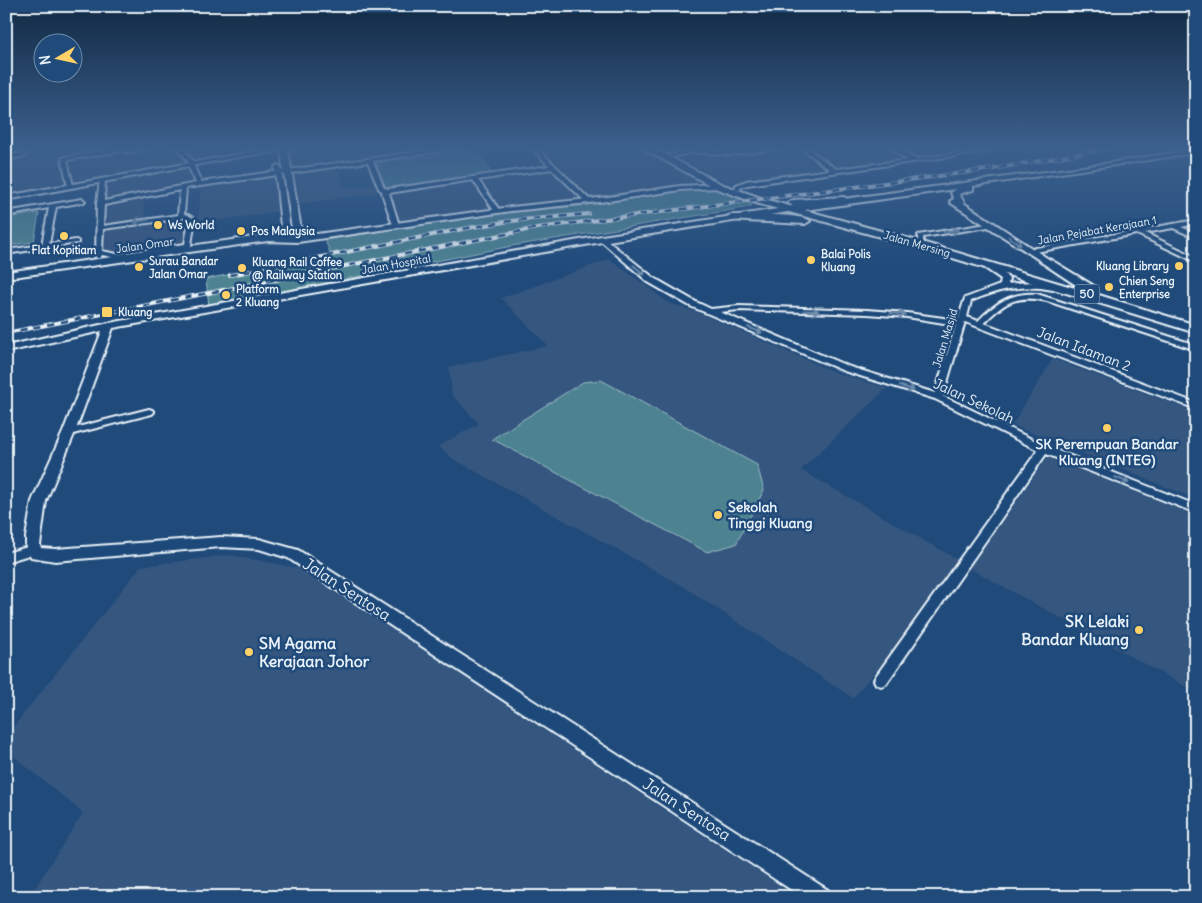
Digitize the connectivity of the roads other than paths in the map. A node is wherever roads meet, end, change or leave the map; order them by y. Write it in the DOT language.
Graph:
graph roads {
  1 [pos="53,189"];
  2 [pos="101,189"];
  3 [pos="176,189"];
  4 [pos="182,189"];
  5 [pos="284,189"];
  6 [pos="287,189"];
  7 [pos="383,189"];
  8 [pos="393,189"];
  9 [pos="482,189"];
  10 [pos="575,189"];
  11 [pos="673,189"];
  12 [pos="728,189"];
  13 [pos="738,189"];
  14 [pos="931,189"];
  15 [pos="961,189"];
  16 [pos="387,190"];
  17 [pos="910,192"];
  18 [pos="6,198"];
  19 [pos="763,200"];
  20 [pos="843,200"];
  21 [pos="82,201"];
  22 [pos="588,202"];
  23 [pos="826,203"];
  24 [pos="100,204"];
  25 [pos="961,204"];
  26 [pos="53,206"];
  27 [pos="790,209"];
  28 [pos="497,210"];
  29 [pos="6,214"];
  30 [pos="182,216"];
  31 [pos="746,216"];
  32 [pos="732,218"];
  33 [pos="1196,222"];
  34 [pos="841,223"];
  35 [pos="396,225"];
  36 [pos="992,225"];
  37 [pos="1174,226"];
  38 [pos="99,228"];
  39 [pos="872,231"];
  40 [pos="1138,232"];
  41 [pos="1196,236"];
  42 [pos="287,239"];
  43 [pos="298,239"];
  44 [pos="602,239"];
  45 [pos="76,242"];
  46 [pos="921,245"];
  47 [pos="45,246"];
  48 [pos="188,248"];
  49 [pos="1030,251"];
  50 [pos="6,252"];
  51 [pos="98,252"];
  52 [pos="965,258"];
  53 [pos="1196,260"];
  54 [pos="97,262"];
  55 [pos="978,262"];
  56 [pos="1047,262"];
  57 [pos="6,276"];
  58 [pos="1004,287"];
  59 [pos="1129,308"];
  60 [pos="710,311"];
  61 [pos="962,320"];
  62 [pos="979,324"];
  63 [pos="1196,324"];
  64 [pos="109,326"];
  65 [pos="1196,329"];
  66 [pos="6,348"];
  67 [pos="1196,348"];
  68 [pos="938,397"];
  69 [pos="1196,406"];
  70 [pos="149,412"];
  71 [pos="69,432"];
  72 [pos="1044,449"];
  73 [pos="1196,509"];
  74 [pos="35,549"];
  75 [pos="6,558"];
  76 [pos="881,680"];
  77 [pos="821,897"];
  1 -- 18 [label="street"];
  2 -- 24 [label="street"];
  3 -- 24 [label="street"];
  4 -- 30 [label="street"];
  5 -- 42 [label="street"];
  6 -- 43 [label="street"];
  7 -- 16 [label="street"];
  8 -- 16 [label="street"];
  9 -- 28 [label="street"];
  10 -- 22 [label="street"];
  11 -- 22 [label="street, Jalan Omar"];
  12 -- 19 [label="highway, Jalan Mersing / 50"];
  13 -- 19 [label="highway, Jalan Mersing / 50"];
  14 -- 17 [label="main road"];
  15 -- 25 [label="main road"];
  16 -- 35 [label="street"];
  17 -- 20 [label="main road"];
  17 -- 25 [label="main road"];
  19 -- 20 [label="highway"];
  19 -- 27 [label="highway, Jalan Mersing / 50"];
  19 -- 31 [label="highway"];
  20 -- 23 [label="main road"];
  21 -- 26 [label="street"];
  22 -- 28 [label="street, Jalan Omar"];
  23 -- 27 [label="main road"];
  23 -- 34 [label="highway"];
  24 -- 38 [label="street"];
  25 -- 36 [label="main road"];
  26 -- 29 [label="street"];
  26 -- 47 [label="street"];
  27 -- 31 [label="street, Jalan Hospital"];
  27 -- 34 [label="highway, Jalan Mersing / 50"];
  28 -- 35 [label="street, Jalan Omar"];
  30 -- 38 [label="street, one-way"];
  30 -- 48 [label="street"];
  31 -- 32 [label="street, Jalan Hospital"];
  32 -- 39 [label="highway"];
  32 -- 44 [label="street, Jalan Hospital"];
  33 -- 37 [label="street, Jalan Pejabat Kerajaan 1"];
  34 -- 39 [label="highway, Jalan Mersing / 50"];
  35 -- 43 [label="street, Jalan Omar"];
  46 -- 36 [label="street, one-way"];
  36 -- 49 [label="main road, one-way"];
  37 -- 40 [label="street, Jalan Pejabat Kerajaan 1"];
  37 -- 41 [label="street"];
  38 -- 51 [label="street"];
  39 -- 46 [label="highway, Jalan Mersing / 50"];
  40 -- 49 [label="street, Jalan Pejabat Kerajaan 1"];
  40 -- 53 [label="street"];
  42 -- 43 [label="street, Jalan Omar"];
  42 -- 48 [label="street, Jalan Omar"];
  44 -- 60 [label="street, Jalan Sekolah, one-way"];
  44 -- 64 [label="street, Jalan Hospital"];
  45 -- 47 [label="street"];
  46 -- 52 [label="highway, Jalan Mersing / 50"];
  47 -- 50 [label="street"];
  48 -- 51 [label="street"];
  48 -- 54 [label="street, Jalan Omar"];
  49 -- 56 [label="main road"];
  51 -- 54 [label="street"];
  52 -- 55 [label="highway, Jalan Mersing / 50"];
  52 -- 58 [label="street"];
  54 -- 57 [label="street, Jalan Omar"];
  55 -- 56 [label="highway"];
  55 -- 59 [label="highway, Jalan Mersing / 50"];
  56 -- 63 [label="highway"];
  58 -- 59 [label="street, Jalan Masjid"];
  58 -- 61 [label="street, Jalan Masjid"];
  59 -- 65 [label="highway, Jalan Mersing / 50"];
  60 -- 61 [label="street, Jalan Idaman 2, one-way"];
  60 -- 68 [label="street, Jalan Sekolah, one-way"];
  61 -- 62 [label="street, Jalan Idaman 2"];
  61 -- 68 [label="street, Jalan Masjid"];
  62 -- 67 [label="street"];
  62 -- 69 [label="street, Jalan Idaman 2"];
  64 -- 66 [label="street, Jalan Hospital"];
  64 -- 71 [label="street"];
  68 -- 72 [label="street, Jalan Sekolah"];
  70 -- 71 [label="street"];
  71 -- 74 [label="street"];
  72 -- 73 [label="street, Jalan Sekolah, one-way"];
  72 -- 76 [label="street"];
  74 -- 75 [label="street"];
  74 -- 77 [label="street, Jalan Sentosa"];
}
